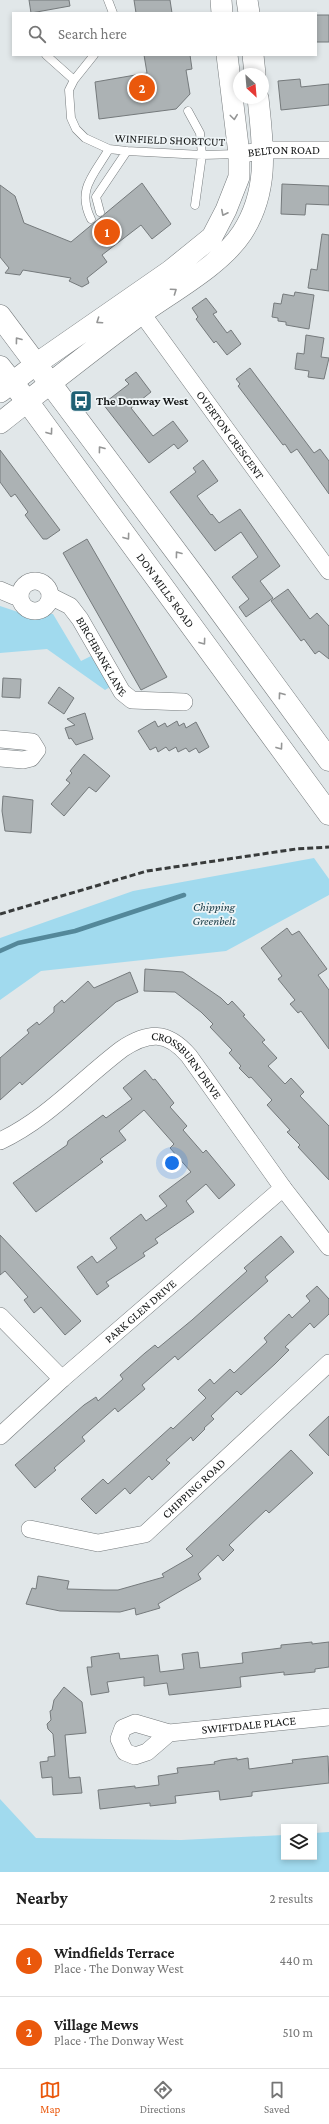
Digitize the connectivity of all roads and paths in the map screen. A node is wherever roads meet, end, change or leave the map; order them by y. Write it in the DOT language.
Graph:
graph roads {
  1 [pos="108,0"];
  2 [pos="221,0"];
  3 [pos="247,0"];
  4 [pos="113,12"];
  5 [pos="222,12"];
  6 [pos="249,12"];
  7 [pos="47,56"];
  8 [pos="93,56"];
  9 [pos="227,56"];
  10 [pos="253,56"];
  11 [pos="254,68"];
  12 [pos="74,80"];
  13 [pos="259,104"];
  14 [pos="188,111"];
  15 [pos="109,149"];
  16 [pos="329,150"];
  17 [pos="127,151"];
  18 [pos="263,151"];
  19 [pos="239,154"];
  20 [pos="202,155"];
  21 [pos="195,205"];
  22 [pos="100,212"];
  23 [pos="91,219"];
  24 [pos="137,306"];
  25 [pos="0,316"];
  26 [pos="36,364"];
  27 [pos="4,380"];
  28 [pos="50,382"];
  29 [pos="27,401"];
  30 [pos="0,423"];
  31 [pos="329,571"];
  32 [pos="0,590"];
  33 [pos="184,702"];
  34 [pos="0,740"];
  35 [pos="0,758"];
  36 [pos="329,760"];
  37 [pos="329,814"];
  38 [pos="0,1141"];
  39 [pos="283,1188"];
  40 [pos="329,1247"];
  41 [pos="0,1316"];
  42 [pos="329,1362"];
  43 [pos="62,1380"];
  44 [pos="0,1436"];
  45 [pos="30,1530"];
  46 [pos="329,1717"];
  47 [pos="169,1733"];
  1 -- 4 [label="lane"];
  2 -- 5 [label="street"];
  3 -- 6 [label="street"];
  7 -- 12 [label="lane"];
  8 -- 12 [label="lane"];
  9 -- 19 [label="street, one-way"];
  10 -- 11 [label="street"];
  12 -- 15 [label="lane, WINFIELD SHORTCUT"];
  13 -- 18 [label="street"];
  14 -- 20 [label="lane"];
  15 -- 17 [label="lane, WINFIELD SHORTCUT"];
  15 -- 23 [label="lane"];
  16 -- 18 [label="street, BELTON ROAD"];
  17 -- 20 [label="lane, WINFIELD SHORTCUT"];
  17 -- 22 [label="lane"];
  18 -- 19 [label="street, BELTON ROAD"];
  24 -- 18 [label="street, one-way"];
  19 -- 20 [label="lane, WINFIELD SHORTCUT"];
  19 -- 24 [label="street, one-way"];
  20 -- 21 [label="lane"];
  24 -- 26 [label="street, one-way"];
  24 -- 28 [label="street"];
  24 -- 31 [label="street, OVERTON CRESCENT"];
  26 -- 25 [label="main road, one-way"];
  26 -- 27 [label="street"];
  26 -- 28 [label="main road"];
  27 -- 29 [label="main road, DON MILLS ROAD"];
  28 -- 29 [label="street"];
  36 -- 28 [label="main road, one-way"];
  29 -- 30 [label="street"];
  29 -- 37 [label="main road, DON MILLS ROAD, one-way"];
  32 -- 33 [label="street, BIRCHBANK LANE"];
  34 -- 35 [label="street"];
  38 -- 39 [label="street, CROSSBURN DRIVE"];
  39 -- 40 [label="street, CROSSBURN DRIVE"];
  39 -- 43 [label="street, PARK GLEN DRIVE"];
  41 -- 43 [label="street"];
  42 -- 45 [label="street, CHIPPING ROAD"];
  43 -- 44 [label="street, PARK GLEN DRIVE"];
  46 -- 47 [label="street, SWIFTDALE PLACE"];
}
